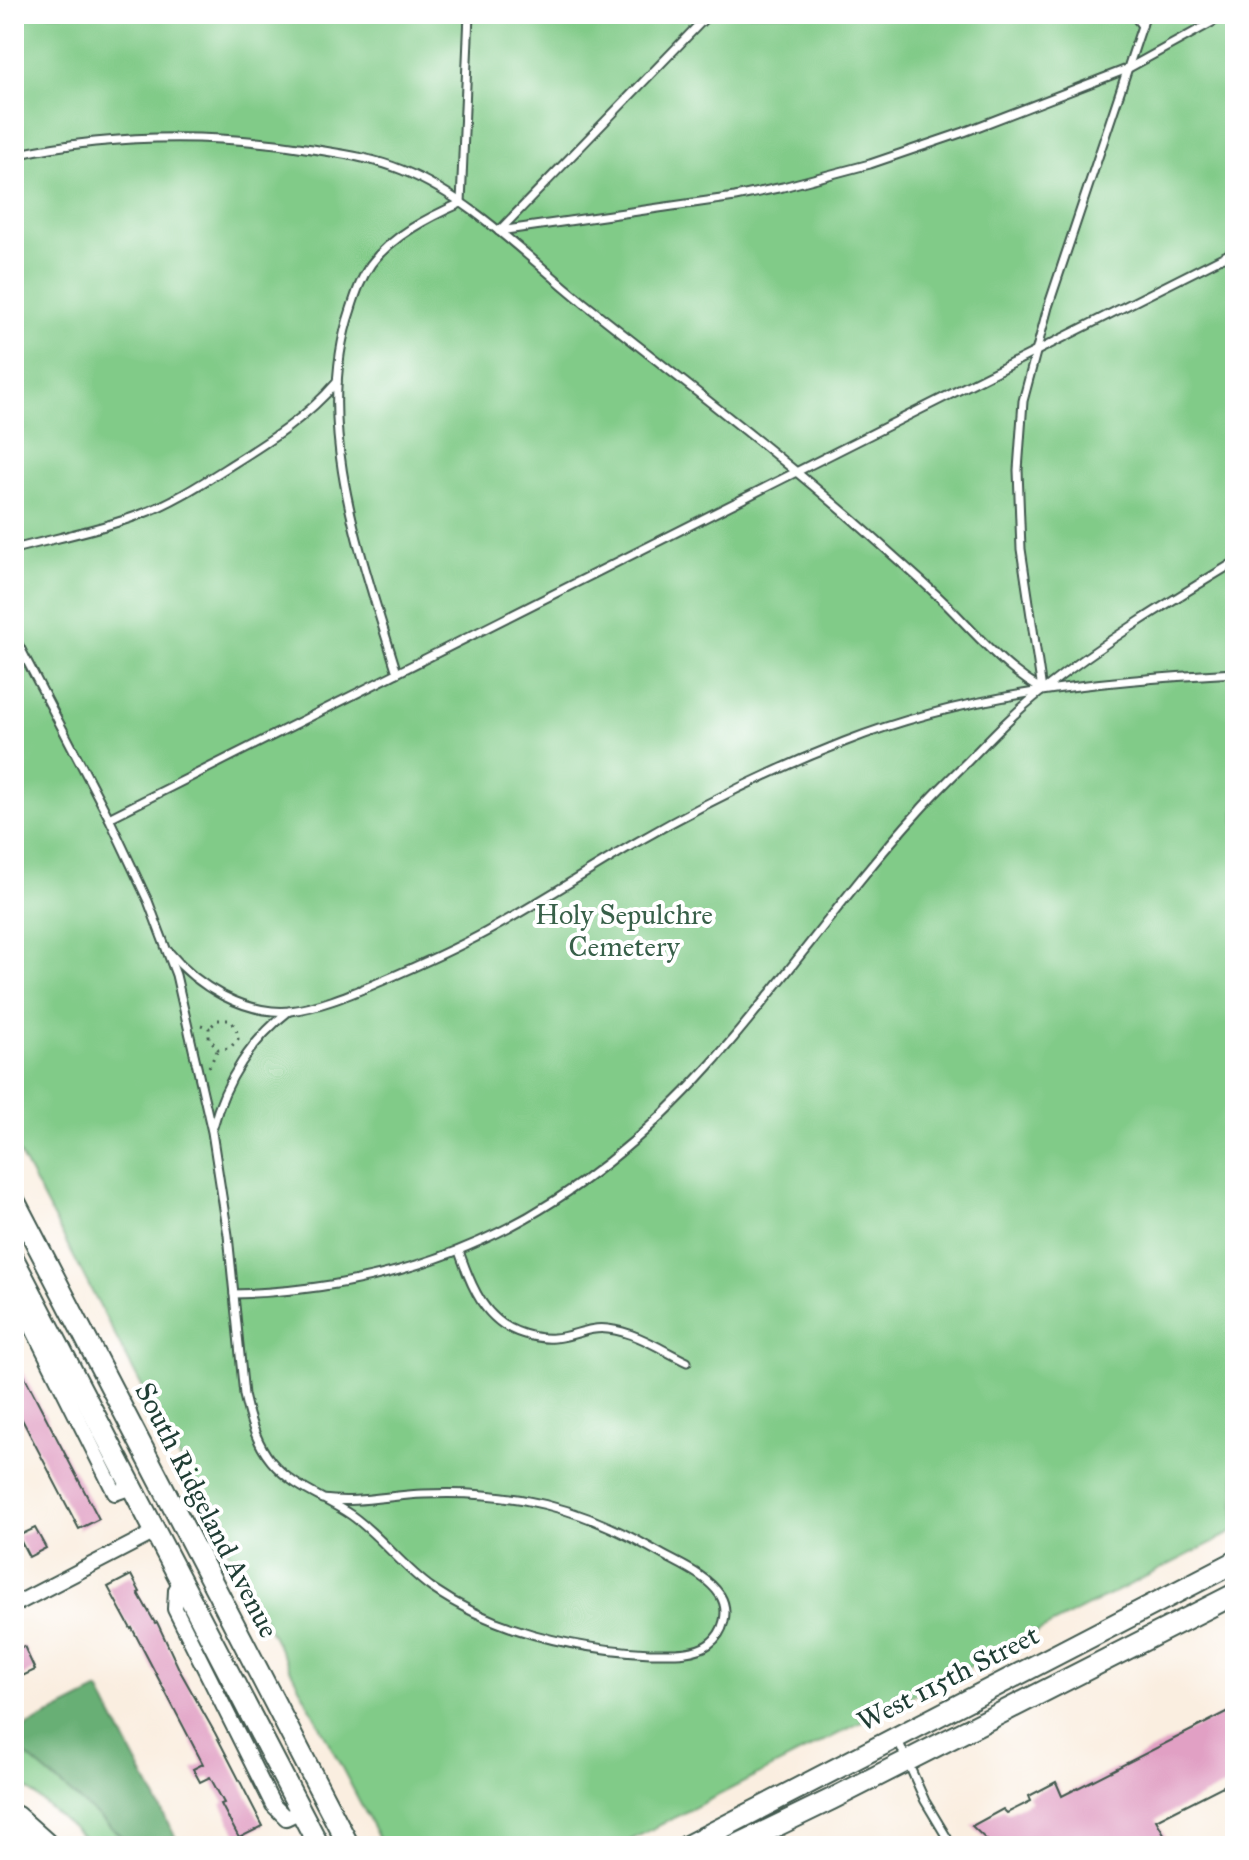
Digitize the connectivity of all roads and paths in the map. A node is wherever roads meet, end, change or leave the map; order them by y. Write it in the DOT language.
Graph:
graph roads {
  1 [pos="469,14"];
  2 [pos="709,14"];
  3 [pos="1133,14"];
  4 [pos="1146,14"];
  5 [pos="1227,14"];
  6 [pos="1142,26"];
  7 [pos="1127,69"];
  8 [pos="14,155"];
  9 [pos="461,203"];
  10 [pos="499,231"];
  11 [pos="1235,251"];
  12 [pos="1035,351"];
  13 [pos="337,382"];
  14 [pos="795,472"];
  15 [pos="14,549"];
  16 [pos="1235,562"];
  17 [pos="14,636"];
  18 [pos="397,673"];
  19 [pos="1235,673"];
  20 [pos="1042,690"];
  21 [pos="109,818"];
  22 [pos="165,947"];
  23 [pos="289,1011"];
  24 [pos="187,1018"];
  25 [pos="209,1028"];
  26 [pos="212,1132"];
  27 [pos="14,1200"];
  28 [pos="459,1251"];
  29 [pos="14,1260"];
  30 [pos="14,1291"];
  31 [pos="234,1294"];
  32 [pos="687,1362"];
  33 [pos="132,1487"];
  34 [pos="322,1499"];
  35 [pos="155,1532"];
  36 [pos="1235,1562"];
  37 [pos="1235,1594"];
  38 [pos="14,1605"];
  39 [pos="896,1736"];
  40 [pos="907,1761"];
  41 [pos="14,1820"];
  42 [pos="43,1846"];
  43 [pos="319,1846"];
  44 [pos="349,1846"];
  45 [pos="687,1846"];
  46 [pos="735,1846"];
  47 [pos="872,1846"];
  48 [pos="894,1846"];
  49 [pos="952,1846"];
  1 -- 9 [label="lane"];
  2 -- 10 [label="lane"];
  3 -- 6 [label="lane"];
  4 -- 6 [label="lane"];
  5 -- 7 [label="lane"];
  6 -- 7 [label="lane"];
  7 -- 10 [label="lane"];
  7 -- 12 [label="lane"];
  8 -- 9 [label="lane"];
  9 -- 10 [label="lane"];
  9 -- 13 [label="lane"];
  10 -- 14 [label="lane"];
  11 -- 12 [label="lane"];
  12 -- 14 [label="lane"];
  12 -- 20 [label="lane"];
  13 -- 15 [label="lane"];
  13 -- 18 [label="lane"];
  14 -- 18 [label="lane"];
  14 -- 20 [label="lane"];
  16 -- 20 [label="lane"];
  17 -- 21 [label="lane"];
  18 -- 21 [label="lane"];
  19 -- 20 [label="lane"];
  20 -- 23 [label="lane"];
  20 -- 28 [label="lane"];
  21 -- 22 [label="lane"];
  22 -- 23 [label="lane"];
  22 -- 24 [label="lane"];
  23 -- 26 [label="lane"];
  24 -- 25 [label="path"];
  24 -- 26 [label="lane"];
  25 -- 25 [label="path"];
  26 -- 31 [label="lane"];
  27 -- 44 [label="main road, South Ridgeland Avenue"];
  28 -- 31 [label="lane"];
  28 -- 32 [label="lane"];
  29 -- 33 [label="main road, South Ridgeland Avenue"];
  30 -- 33 [label="street, South Ridgeland Avenue"];
  31 -- 34 [label="lane"];
  33 -- 35 [label="main road, South Ridgeland Avenue"];
  34 -- 34 [label="lane"];
  35 -- 38 [label="street"];
  35 -- 43 [label="main road, South Ridgeland Avenue"];
  36 -- 39 [label="main road, West 115th Street"];
  37 -- 40 [label="main road, West 115th Street"];
  39 -- 40 [label="lane"];
  39 -- 45 [label="main road, West 115th Street"];
  40 -- 46 [label="main road, West 115th Street"];
  40 -- 49 [label="lane"];
  41 -- 42 [label="highway"];
  47 -- 48 [label="lane"];
}
